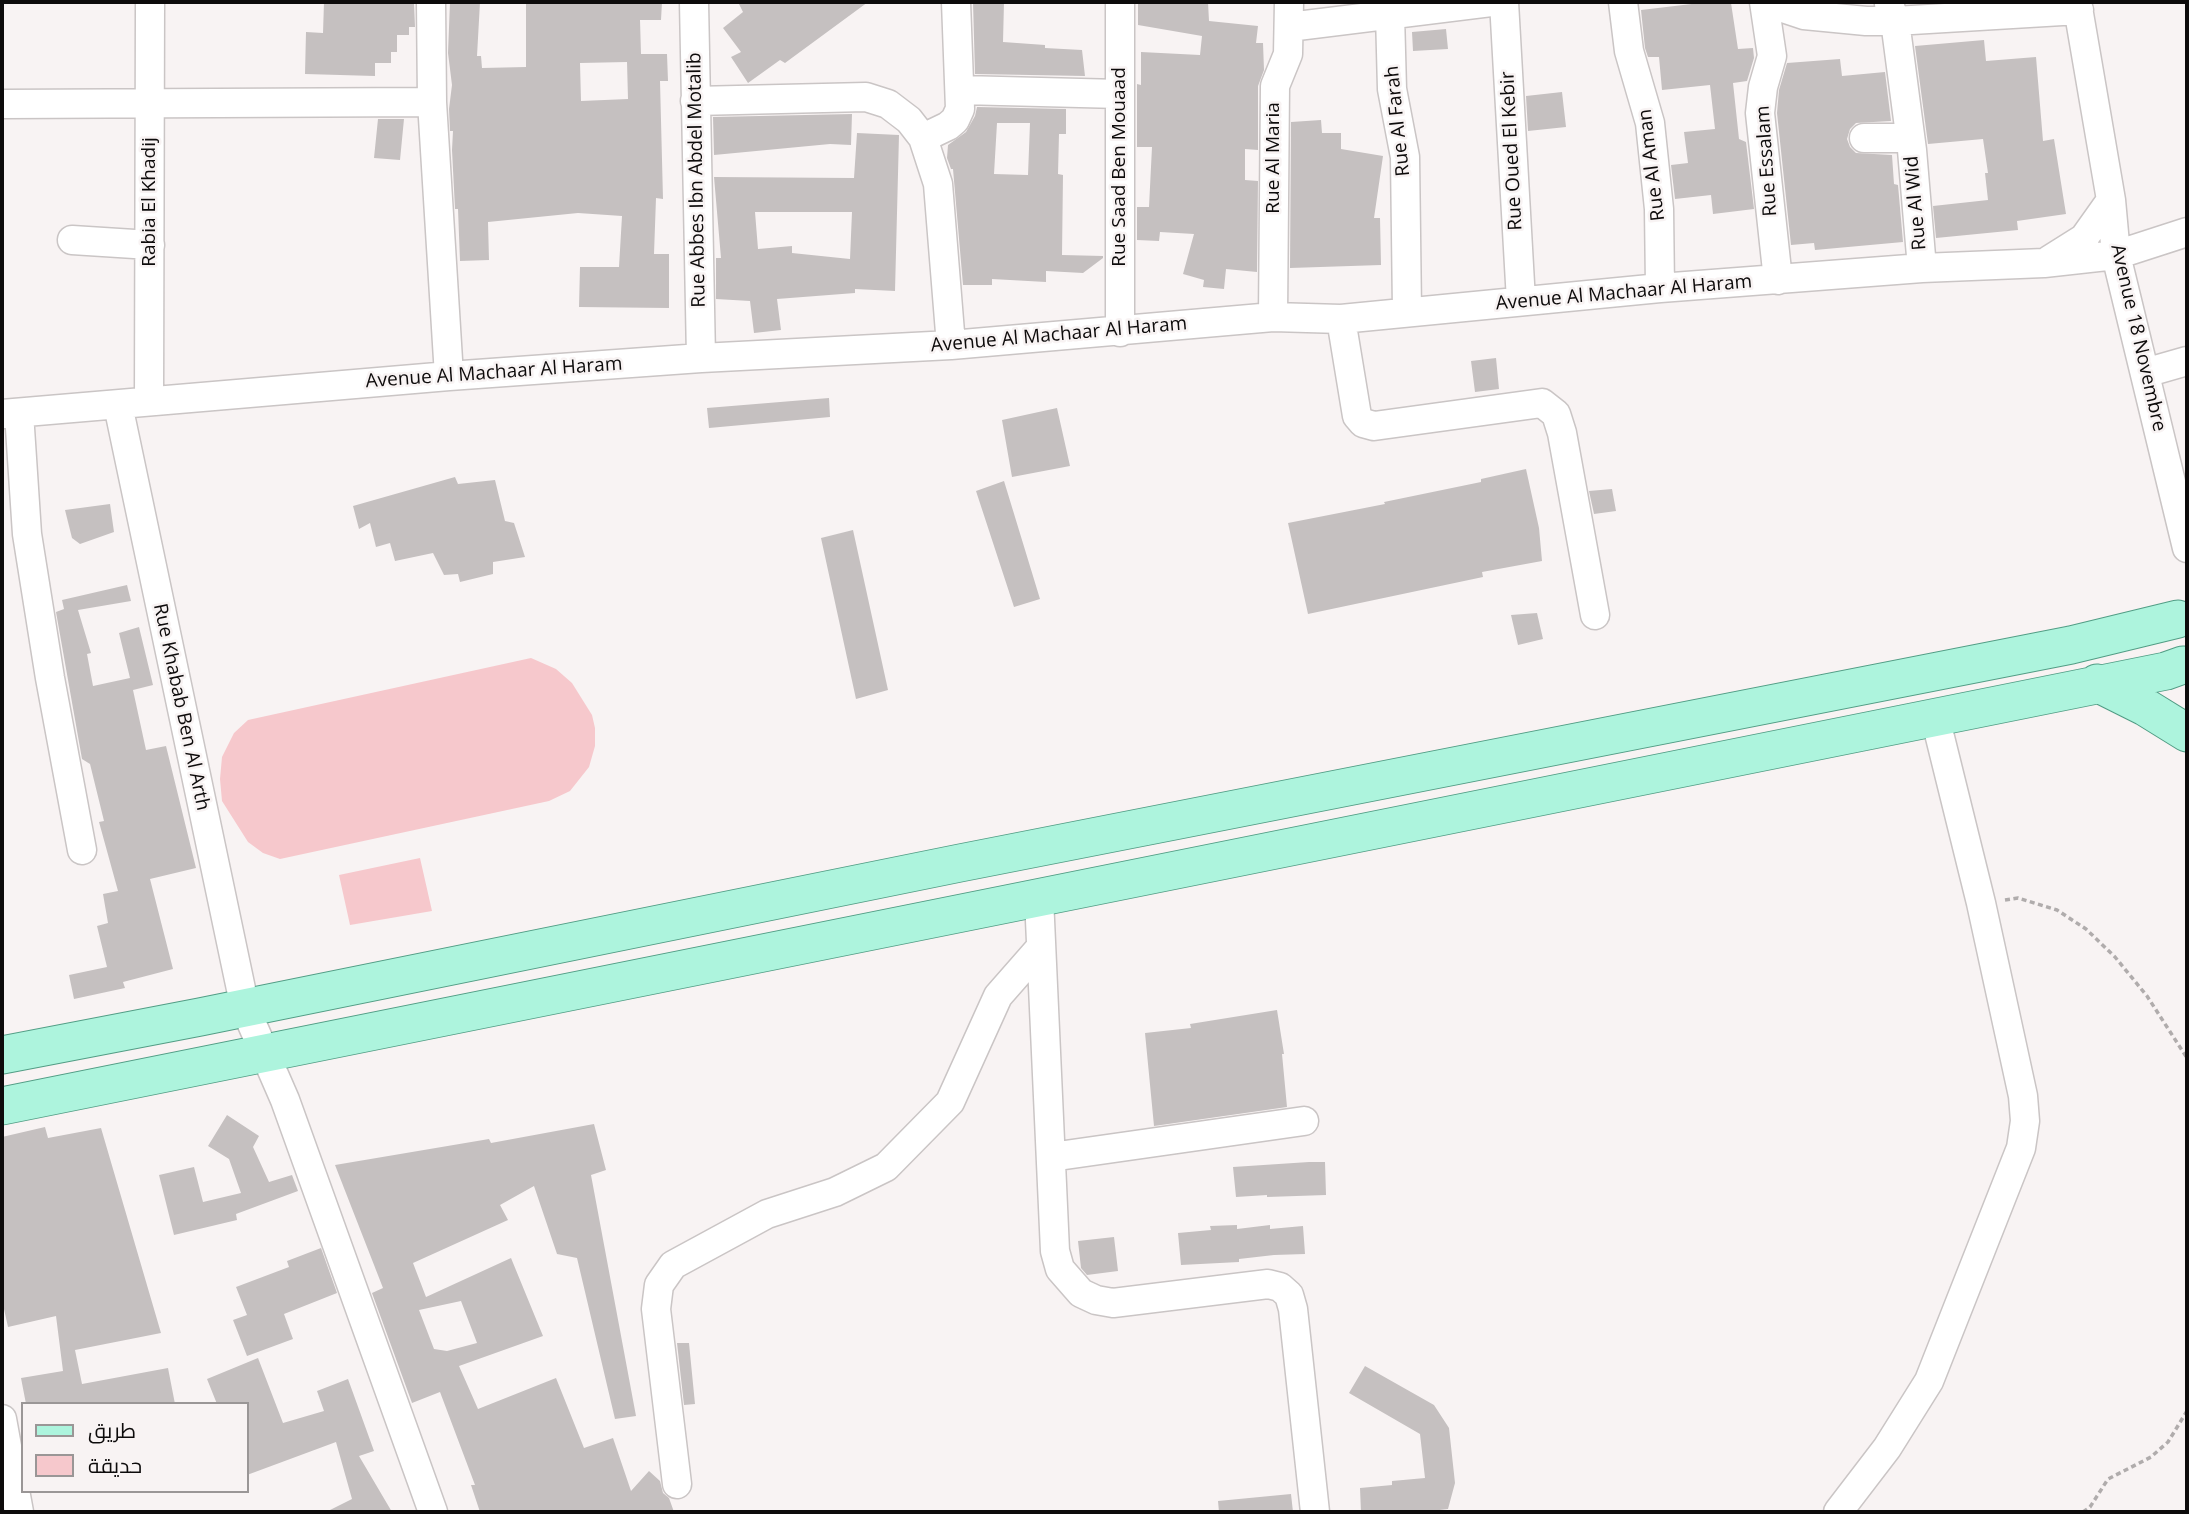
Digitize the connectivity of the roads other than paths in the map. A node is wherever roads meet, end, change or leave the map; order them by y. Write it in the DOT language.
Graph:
graph roads {
  1 [pos="150,2"];
  2 [pos="430,2"];
  3 [pos="694,2"];
  4 [pos="956,2"];
  5 [pos="1120,2"];
  6 [pos="1491,2"];
  7 [pos="1504,2"];
  8 [pos="1623,2"];
  9 [pos="1765,2"];
  10 [pos="2078,6"];
  11 [pos="1892,11"];
  12 [pos="1289,14"];
  13 [pos="1390,14"];
  14 [pos="961,90"];
  15 [pos="1120,94"];
  16 [pos="695,101"];
  17 [pos="432,102"];
  18 [pos="2,104"];
  19 [pos="150,104"];
  20 [pos="923,138"];
  21 [pos="1864,138"];
  22 [pos="1909,138"];
  23 [pos="2111,200"];
  24 [pos="2187,232"];
  25 [pos="72,240"];
  26 [pos="150,245"];
  27 [pos="2116,255"];
  28 [pos="2044,263"];
  29 [pos="1922,268"];
  30 [pos="1779,280"];
  31 [pos="1660,288"];
  32 [pos="1521,301"];
  33 [pos="1408,311"];
  34 [pos="1273,317"];
  35 [pos="1341,319"];
  36 [pos="1120,332"];
  37 [pos="951,345"];
  38 [pos="701,358"];
  39 [pos="2187,361"];
  40 [pos="2145,373"];
  41 [pos="449,376"];
  42 [pos="149,401"];
  43 [pos="118,405"];
  44 [pos="10,413"];
  45 [pos="2187,542"];
  46 [pos="2183,614"];
  47 [pos="1595,615"];
  48 [pos="2185,666"];
  49 [pos="2097,683"];
  50 [pos="1934,717"];
  51 [pos="2187,733"];
  52 [pos="82,850"];
  53 [pos="1039,898"];
  54 [pos="1041,947"];
  55 [pos="245,1008"];
  56 [pos="265,1051"];
  57 [pos="2,1055"];
  58 [pos="2,1106"];
  59 [pos="1304,1121"];
  60 [pos="1051,1157"];
  61 [pos="2,1419"];
  62 [pos="677,1484"];
  63 [pos="19,1512"];
  64 [pos="433,1512"];
  65 [pos="1315,1512"];
  66 [pos="1838,1512"];
  1 -- 19 [label="street, Rabia El Khadij"];
  2 -- 17 [label="street"];
  3 -- 16 [label="street, Rue Abbes Ibn Abdel Motalib"];
  4 -- 14 [label="street"];
  5 -- 15 [label="street, Rue Saad Ben Mouaad"];
  6 -- 13 [label="street"];
  7 -- 32 [label="street, Rue Oued El Kebir"];
  8 -- 31 [label="street, Rue Al Aman"];
  9 -- 11 [label="street"];
  9 -- 30 [label="street, Rue Essalam"];
  10 -- 11 [label="street"];
  10 -- 23 [label="street, Avenue 18 Novembre"];
  11 -- 22 [label="street, Rue Al Wid"];
  12 -- 13 [label="street"];
  12 -- 34 [label="street, Rue Al Maria"];
  13 -- 33 [label="street, Rue Al Farah"];
  14 -- 15 [label="street"];
  14 -- 20 [label="street"];
  15 -- 36 [label="street, Rue Saad Ben Mouaad"];
  16 -- 20 [label="street"];
  16 -- 38 [label="street, Rue Abbes Ibn Abdel Motalib"];
  17 -- 19 [label="street"];
  17 -- 41 [label="street"];
  18 -- 19 [label="street"];
  19 -- 26 [label="street, Rabia El Khadij"];
  20 -- 37 [label="street"];
  21 -- 22 [label="street, Rue Al Wid"];
  22 -- 29 [label="street, Rue Al Wid"];
  23 -- 27 [label="street, Avenue 18 Novembre"];
  23 -- 28 [label="street"];
  24 -- 27 [label="street, Avenue Al Machaar Al Haram"];
  25 -- 26 [label="street"];
  26 -- 42 [label="street, Rabia El Khadij"];
  27 -- 28 [label="street, Avenue Al Machaar Al Haram"];
  27 -- 40 [label="street, Avenue 18 Novembre"];
  28 -- 29 [label="street, Avenue Al Machaar Al Haram"];
  29 -- 30 [label="street, Avenue Al Machaar Al Haram"];
  30 -- 31 [label="street, Avenue Al Machaar Al Haram"];
  31 -- 32 [label="street, Avenue Al Machaar Al Haram"];
  32 -- 33 [label="street, Avenue Al Machaar Al Haram"];
  33 -- 35 [label="street, Avenue Al Machaar Al Haram"];
  34 -- 35 [label="street, Avenue Al Machaar Al Haram"];
  34 -- 36 [label="street, Avenue Al Machaar Al Haram"];
  35 -- 47 [label="street"];
  36 -- 37 [label="street, Avenue Al Machaar Al Haram"];
  37 -- 38 [label="street, Avenue Al Machaar Al Haram"];
  38 -- 41 [label="street, Avenue Al Machaar Al Haram"];
  39 -- 40 [label="street"];
  40 -- 45 [label="street, Avenue 18 Novembre"];
  41 -- 42 [label="street, Avenue Al Machaar Al Haram"];
  42 -- 43 [label="street, Avenue Al Machaar Al Haram"];
  43 -- 44 [label="street, Avenue Al Machaar Al Haram"];
  43 -- 55 [label="street, Rue Khabab Ben Al Arth"];
  44 -- 52 [label="street"];
  46 -- 48 [label="main road"];
  46 -- 55 [label="main road"];
  48 -- 49 [label="main road"];
  49 -- 50 [label="main road"];
  49 -- 51 [label="main road"];
  50 -- 53 [label="main road"];
  50 -- 66 [label="street"];
  53 -- 54 [label="street"];
  53 -- 56 [label="main road"];
  54 -- 60 [label="street"];
  54 -- 62 [label="street"];
  55 -- 56 [label="street, Rue Khabab Ben Al Arth"];
  55 -- 57 [label="main road"];
  56 -- 58 [label="main road"];
  56 -- 64 [label="street, Rue Khabab Ben Al Arth"];
  59 -- 60 [label="street"];
  60 -- 65 [label="street"];
  61 -- 63 [label="street"];
}
